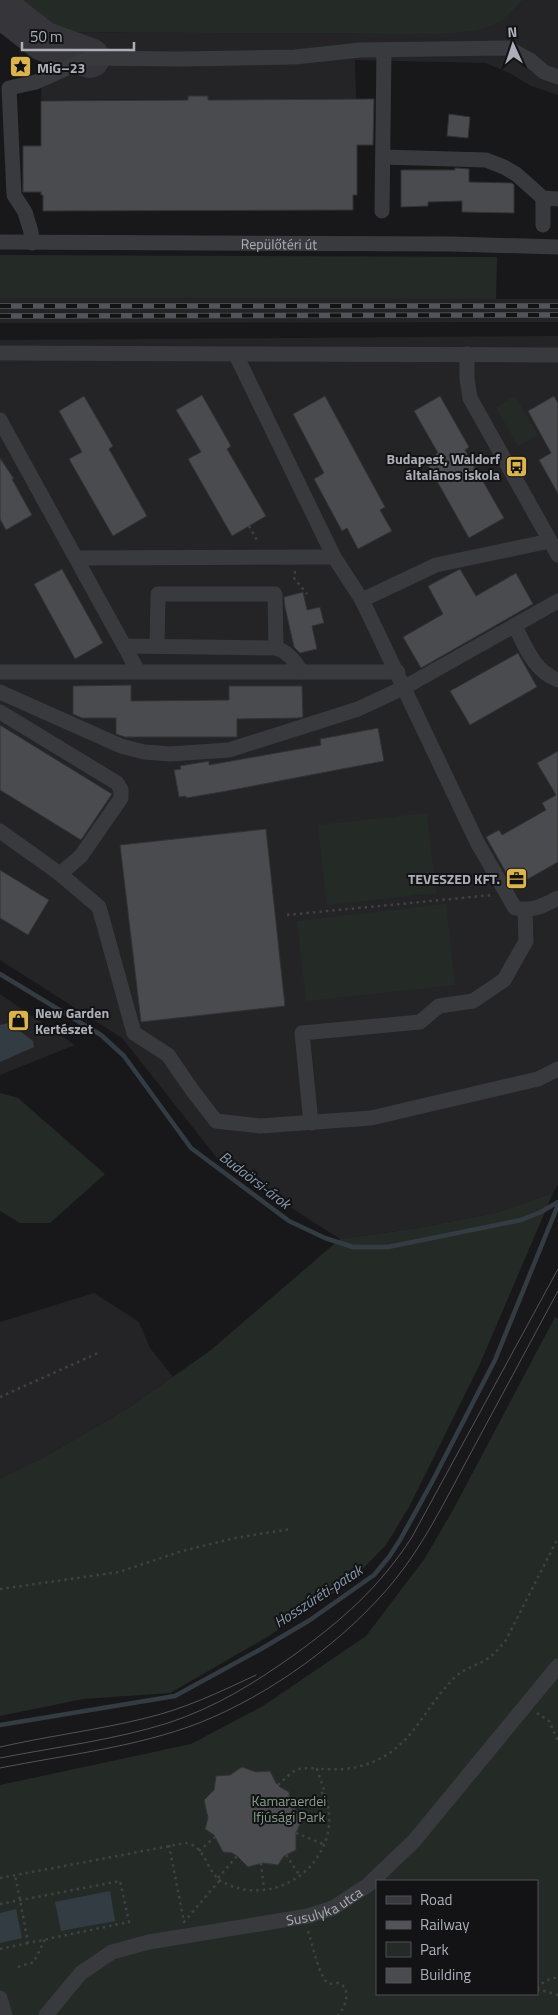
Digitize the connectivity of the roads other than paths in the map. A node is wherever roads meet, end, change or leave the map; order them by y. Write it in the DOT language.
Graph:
graph roads {
  1 [pos="384,50"];
  2 [pos="558,77"];
  3 [pos="4,90"];
  4 [pos="383,157"];
  5 [pos="543,198"];
  6 [pos="558,198"];
  7 [pos="382,211"];
  8 [pos="543,225"];
  9 [pos="0,242"];
  10 [pos="32,243"];
  11 [pos="558,247"];
  12 [pos="0,353"];
  13 [pos="467,354"];
  14 [pos="236,355"];
  15 [pos="558,355"];
  16 [pos="0,420"];
  17 [pos="550,541"];
  18 [pos="558,555"];
  19 [pos="334,557"];
  20 [pos="77,558"];
  21 [pos="362,600"];
  22 [pos="558,602"];
  23 [pos="515,626"];
  24 [pos="124,646"];
  25 [pos="157,646"];
  26 [pos="276,648"];
  27 [pos="138,671"];
  28 [pos="0,672"];
  29 [pos="301,672"];
  30 [pos="398,672"];
  31 [pos="558,680"];
  32 [pos="405,687"];
  33 [pos="0,692"];
  34 [pos="0,712"];
  35 [pos="0,831"];
  36 [pos="60,874"];
  37 [pos="558,898"];
  38 [pos="526,911"];
  39 [pos="558,1070"];
  40 [pos="311,1123"];
  41 [pos="558,1666"];
  42 [pos="0,1998"];
  43 [pos="5,2015"];
  44 [pos="46,2015"];
  1 -- 2 [label="street"];
  1 -- 3 [label="street"];
  1 -- 4 [label="street"];
  3 -- 10 [label="street"];
  4 -- 5 [label="street"];
  4 -- 7 [label="street"];
  5 -- 6 [label="street"];
  5 -- 8 [label="street"];
  9 -- 10 [label="street, Repülőtéri út"];
  10 -- 11 [label="street, Repülőtéri út"];
  12 -- 14 [label="street"];
  13 -- 14 [label="street"];
  13 -- 15 [label="street"];
  13 -- 17 [label="street"];
  14 -- 19 [label="street"];
  16 -- 20 [label="street"];
  17 -- 18 [label="street"];
  17 -- 21 [label="street"];
  19 -- 20 [label="street"];
  19 -- 21 [label="street"];
  20 -- 24 [label="street"];
  21 -- 30 [label="street"];
  22 -- 23 [label="street"];
  23 -- 31 [label="street"];
  23 -- 32 [label="street"];
  24 -- 25 [label="street"];
  24 -- 27 [label="street"];
  25 -- 26 [label="street"];
  25 -- 26 [label="street"];
  26 -- 29 [label="street"];
  27 -- 28 [label="street"];
  27 -- 29 [label="street"];
  29 -- 30 [label="street"];
  30 -- 32 [label="street"];
  32 -- 33 [label="street"];
  32 -- 38 [label="street"];
  34 -- 36 [label="street"];
  35 -- 36 [label="street"];
  36 -- 40 [label="street"];
  37 -- 38 [label="street"];
  38 -- 40 [label="street"];
  39 -- 40 [label="street"];
  41 -- 44 [label="street, Susulyka utca"];
  42 -- 43 [label="street"];
}
